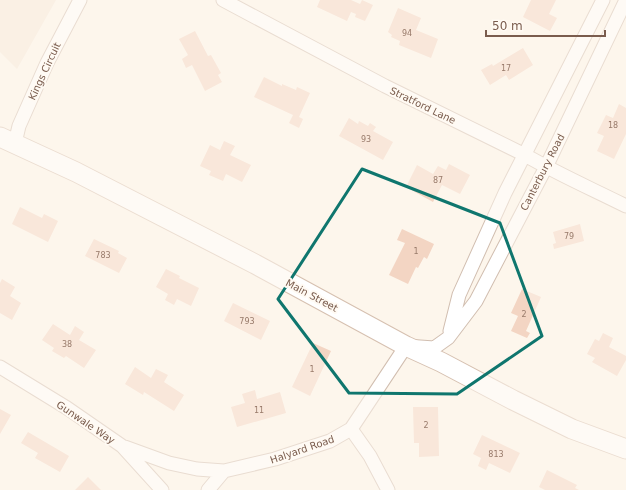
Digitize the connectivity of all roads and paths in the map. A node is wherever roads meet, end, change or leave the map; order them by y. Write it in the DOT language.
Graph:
graph roads {
  1 [pos="80,0"];
  2 [pos="223,0"];
  3 [pos="604,0"];
  4 [pos="626,0"];
  5 [pos="7,140"];
  6 [pos="525,155"];
  7 [pos="546,167"];
  8 [pos="626,206"];
  9 [pos="448,338"];
  10 [pos="406,346"];
  11 [pos="0,367"];
  12 [pos="351,429"];
  13 [pos="122,446"];
  14 [pos="626,449"];
  15 [pos="224,471"];
  16 [pos="162,490"];
  17 [pos="208,490"];
  18 [pos="388,490"];
  1 -- 5 [label="street, Kings Circuit"];
  2 -- 6 [label="street, Stratford Lane"];
  3 -- 6 [label="street"];
  4 -- 7 [label="street, Canterbury Road"];
  5 -- 10 [label="main road, Main Street"];
  6 -- 7 [label="street, Stratford Lane"];
  6 -- 9 [label="street"];
  7 -- 8 [label="street, Stratford Lane"];
  7 -- 9 [label="street, Canterbury Road"];
  9 -- 10 [label="street, Canterbury Road"];
  10 -- 12 [label="street, Halyard Road"];
  10 -- 14 [label="main road, Main Street"];
  11 -- 13 [label="street, Gunwale Way"];
  12 -- 15 [label="street, Halyard Road"];
  12 -- 18 [label="street"];
  13 -- 15 [label="street, Halyard Road"];
  13 -- 16 [label="street, Gunwale Way"];
  15 -- 17 [label="street"];
}
